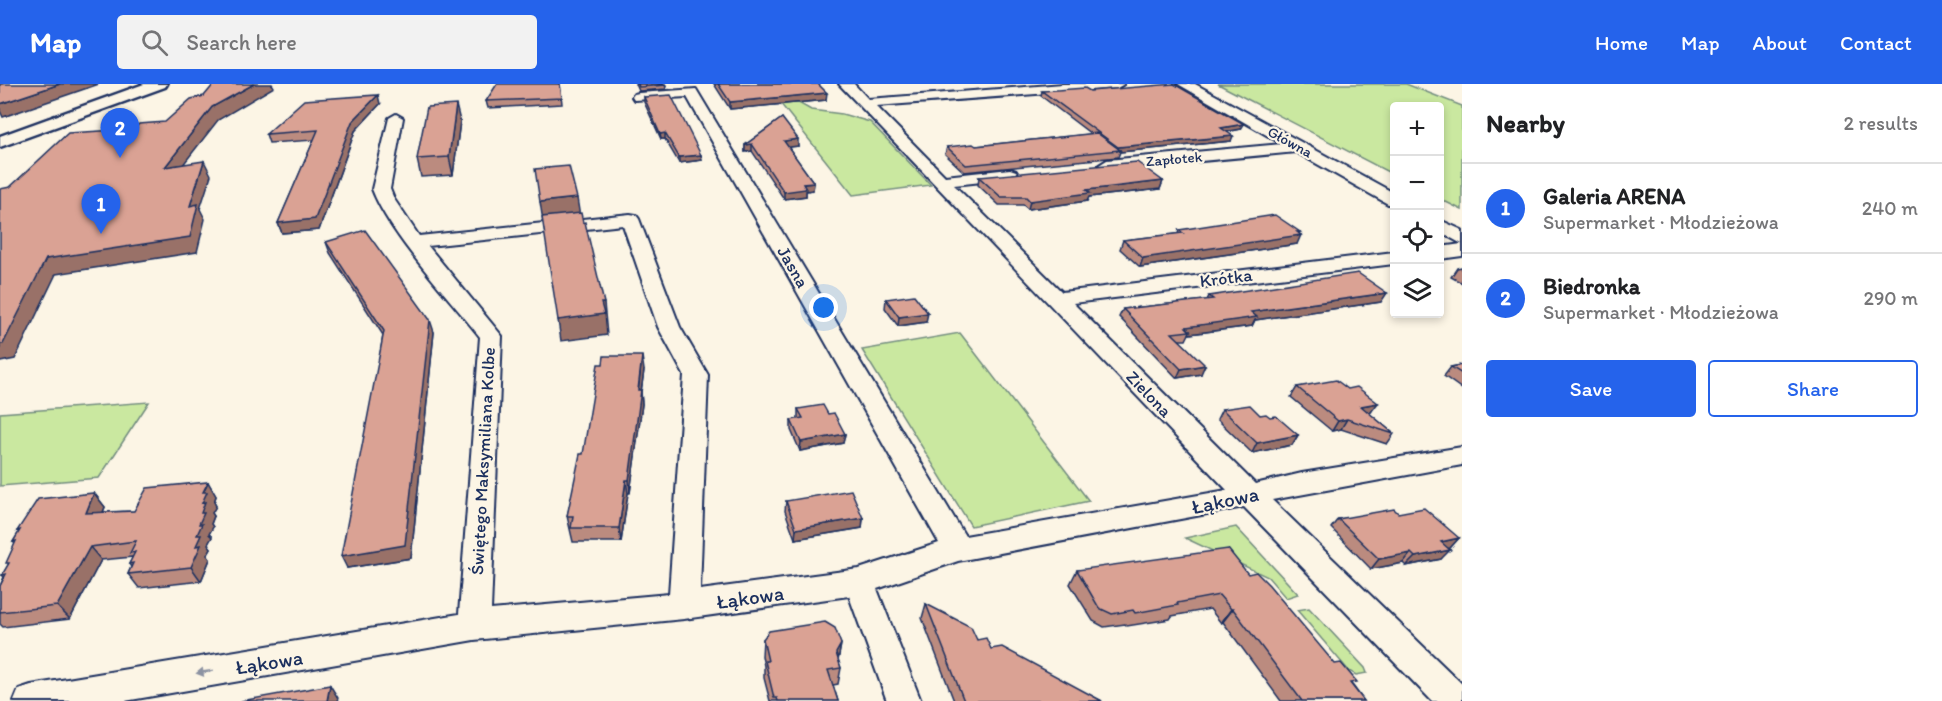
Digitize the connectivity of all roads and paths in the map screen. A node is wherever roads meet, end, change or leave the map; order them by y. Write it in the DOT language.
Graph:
graph roads {
  1 [pos="159,84"];
  2 [pos="846,84"];
  3 [pos="1117,84"];
  4 [pos="1185,84"];
  5 [pos="639,97"];
  6 [pos="865,103"];
  7 [pos="396,118"];
  8 [pos="0,142"];
  9 [pos="1299,147"];
  10 [pos="1090,167"];
  11 [pos="1021,173"];
  12 [pos="942,181"];
  13 [pos="1390,197"];
  14 [pos="1444,227"];
  15 [pos="1462,238"];
  16 [pos="414,242"];
  17 [pos="1462,250"];
  18 [pos="1444,252"];
  19 [pos="1390,259"];
  20 [pos="1057,299"];
  21 [pos="1462,456"];
  22 [pos="1250,495"];
  23 [pos="957,549"];
  24 [pos="859,582"];
  25 [pos="684,606"];
  26 [pos="474,626"];
  27 [pos="31,701"];
  28 [pos="904,701"];
  29 [pos="1455,701"];
  1 -- 8 [label="street"];
  2 -- 6 [label="street, Zielona"];
  3 -- 6 [label="street"];
  4 -- 9 [label="street, Główna"];
  5 -- 23 [label="street, Jasna"];
  6 -- 12 [label="street, Zielona"];
  7 -- 16 [label="street, Świętego Maksymiliana Kolbe"];
  9 -- 10 [label="street, Zapłotek"];
  9 -- 13 [label="street, Główna"];
  11 -- 12 [label="street"];
  12 -- 20 [label="street, Zielona"];
  14 -- 15 [label="street"];
  16 -- 25 [label="street"];
  16 -- 26 [label="street, Świętego Maksymiliana Kolbe"];
  17 -- 18 [label="street"];
  19 -- 20 [label="street, Krótka"];
  20 -- 22 [label="street, Zielona"];
  21 -- 22 [label="street, Łąkowa"];
  22 -- 23 [label="street, Łąkowa"];
  22 -- 29 [label="street, Zielona"];
  23 -- 24 [label="street, Łąkowa"];
  24 -- 25 [label="street, Łąkowa"];
  24 -- 28 [label="street"];
  25 -- 26 [label="street, Łąkowa"];
  26 -- 27 [label="street, Łąkowa, one-way"];
}
